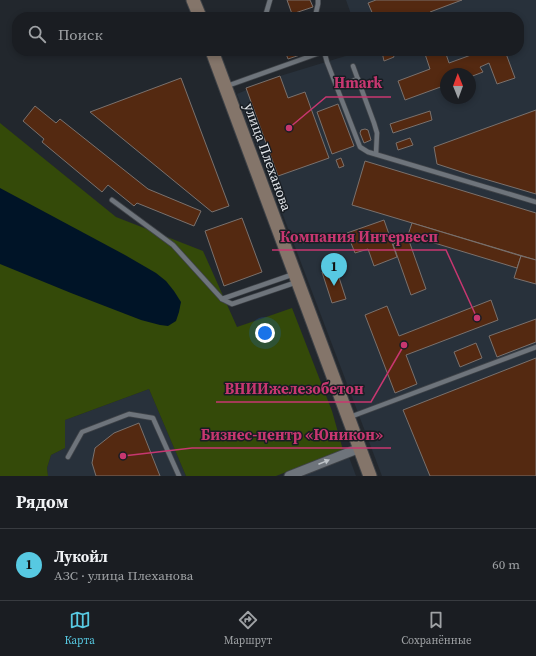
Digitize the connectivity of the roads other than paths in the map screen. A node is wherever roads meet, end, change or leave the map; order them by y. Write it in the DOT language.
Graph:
graph roads {
  1 [pos="193,0"];
  2 [pos="270,0"];
  3 [pos="318,0"];
  4 [pos="198,12"];
  5 [pos="266,12"];
  6 [pos="316,12"];
  7 [pos="214,56"];
  8 [pos="309,56"];
  9 [pos="325,56"];
  10 [pos="353,66"];
  11 [pos="358,79"];
  12 [pos="226,86"];
  13 [pos="336,86"];
  14 [pos="376,154"];
  15 [pos="112,200"];
  16 [pos="536,202"];
  17 [pos="296,278"];
  18 [pos="222,299"];
  19 [pos="536,347"];
  20 [pos="348,417"];
  21 [pos="360,448"];
  22 [pos="68,457"];
  23 [pos="179,476"];
  24 [pos="289,476"];
  25 [pos="370,476"];
  1 -- 4 [label="main road"];
  2 -- 5 [label="lane"];
  3 -- 6 [label="lane"];
  7 -- 12 [label="main road, улица Плеханова"];
  8 -- 12 [label="lane"];
  9 -- 13 [label="lane"];
  10 -- 11 [label="lane"];
  11 -- 13 [label="lane"];
  11 -- 14 [label="lane"];
  12 -- 17 [label="main road, улица Плеханова"];
  13 -- 14 [label="lane"];
  14 -- 16 [label="lane"];
  15 -- 18 [label="lane"];
  17 -- 18 [label="lane"];
  17 -- 18 [label="lane"];
  17 -- 20 [label="main road, улица Плеханова"];
  19 -- 20 [label="lane"];
  20 -- 21 [label="main road, улица Плеханова"];
  24 -- 21 [label="street, one-way"];
  21 -- 25 [label="main road, улица Плеханова"];
  22 -- 23 [label="lane"];
}
